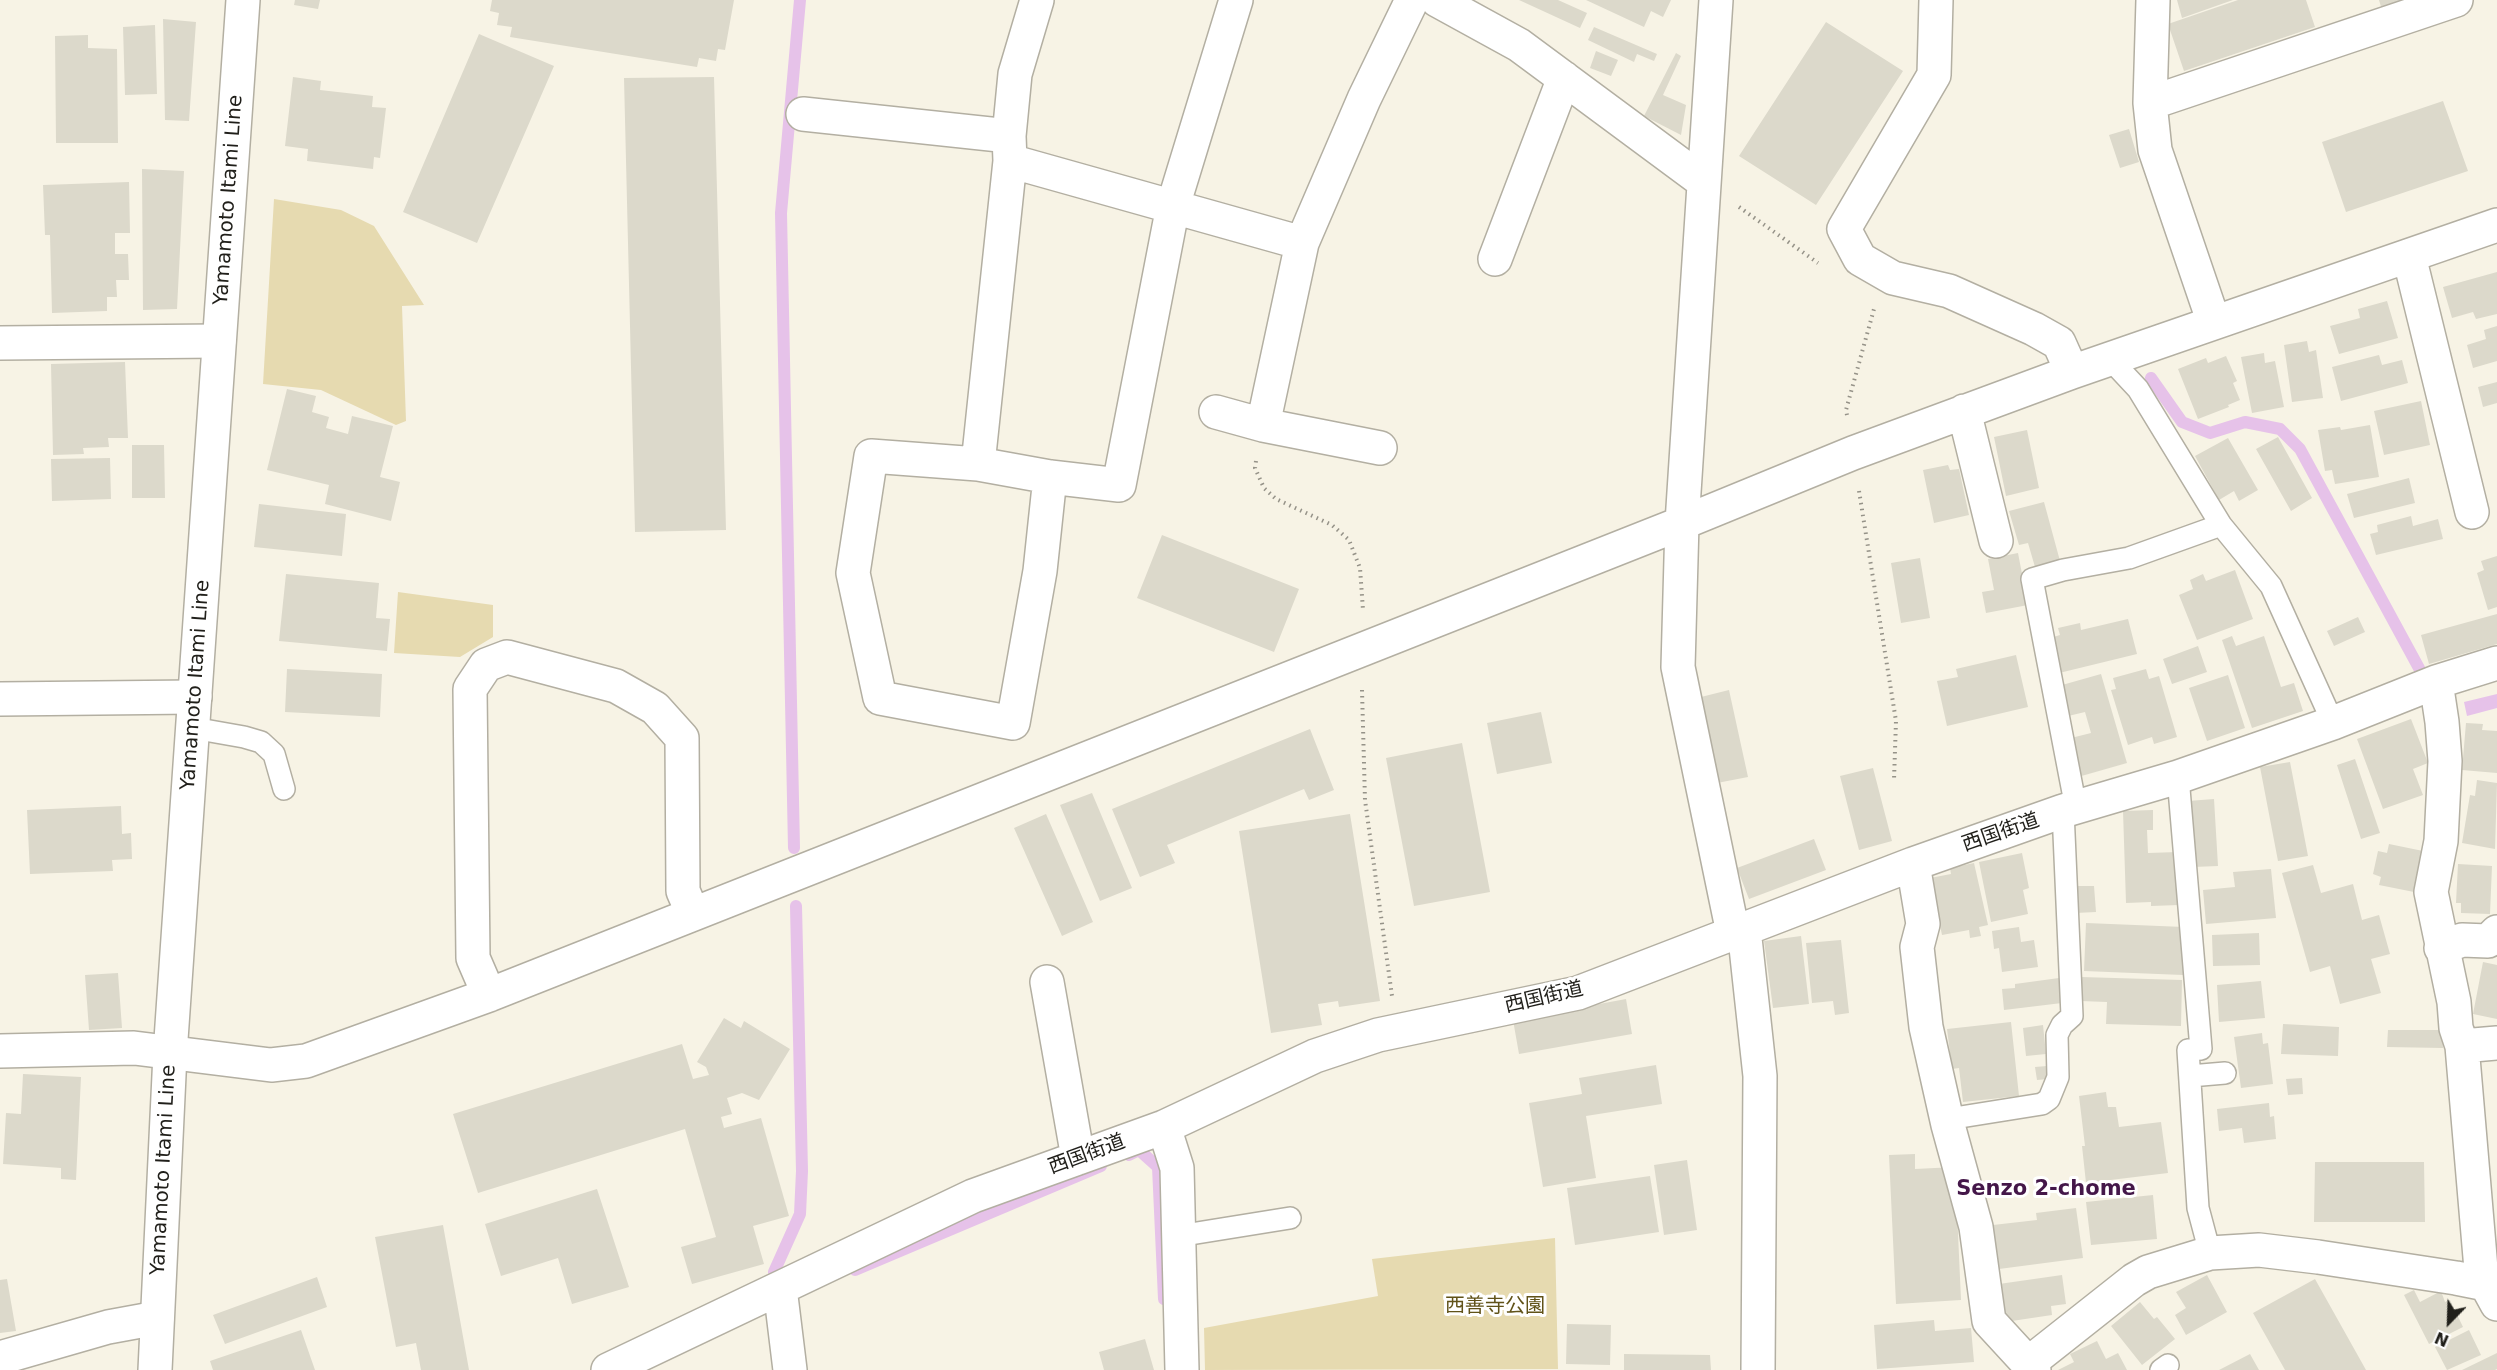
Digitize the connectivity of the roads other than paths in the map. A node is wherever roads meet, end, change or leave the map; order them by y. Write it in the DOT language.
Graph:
graph roads {
  1 [pos="243,0"];
  2 [pos="1037,0"];
  3 [pos="1236,0"];
  4 [pos="1412,0"];
  5 [pos="1437,0"];
  6 [pos="1716,0"];
  7 [pos="1936,0"];
  8 [pos="2153,0"];
  9 [pos="2456,0"];
  10 [pos="1564,78"];
  11 [pos="2150,103"];
  12 [pos="803,114"];
  13 [pos="1010,149"];
  14 [pos="1704,182"];
  15 [pos="1173,206"];
  16 [pos="2497,225"];
  17 [pos="1302,243"];
  18 [pos="2409,256"];
  19 [pos="1495,259"];
  20 [pos="2214,323"];
  21 [pos="219,342"];
  22 [pos="0,343"];
  23 [pos="2110,359"];
  24 [pos="2072,372"];
  25 [pos="1964,411"];
  26 [pos="1216,412"];
  27 [pos="1263,425"];
  28 [pos="1380,448"];
  29 [pos="978,464"];
  30 [pos="1050,477"];
  31 [pos="2471,512"];
  32 [pos="1682,523"];
  33 [pos="2221,525"];
  34 [pos="1996,541"];
  35 [pos="2497,663"];
  36 [pos="2436,682"];
  37 [pos="0,699"];
  38 [pos="194,712"];
  39 [pos="2333,723"];
  40 [pos="2178,777"];
  41 [pos="284,789"];
  42 [pos="2070,809"];
  43 [pos="1913,864"];
  44 [pos="693,914"];
  45 [pos="1739,931"];
  46 [pos="2497,932"];
  47 [pos="2441,948"];
  48 [pos="1047,982"];
  49 [pos="489,995"];
  50 [pos="2497,1043"];
  51 [pos="2462,1046"];
  52 [pos="0,1051"];
  53 [pos="170,1054"];
  54 [pos="2225,1073"];
  55 [pos="2190,1076"];
  56 [pos="1948,1119"];
  57 [pos="1164,1127"];
  58 [pos="1078,1158"];
  59 [pos="1290,1218"];
  60 [pos="1178,1236"];
  61 [pos="2210,1253"];
  62 [pos="780,1288"];
  63 [pos="2492,1294"];
  64 [pos="157,1318"];
  65 [pos="0,1358"];
  66 [pos="2032,1366"];
  67 [pos="155,1370"];
  68 [pos="608,1370"];
  69 [pos="790,1370"];
  70 [pos="1182,1370"];
  71 [pos="1758,1370"];
  1 -- 21 [label="street, Yamamoto Itami Line"];
  2 -- 13 [label="street"];
  3 -- 15 [label="street"];
  4 -- 17 [label="street"];
  5 -- 10 [label="street"];
  6 -- 14 [label="street"];
  7 -- 24 [label="street"];
  8 -- 11 [label="street"];
  9 -- 11 [label="street"];
  10 -- 14 [label="street"];
  10 -- 19 [label="street"];
  11 -- 20 [label="street"];
  12 -- 13 [label="street"];
  13 -- 15 [label="street"];
  13 -- 29 [label="street"];
  14 -- 32 [label="street"];
  15 -- 17 [label="street"];
  15 -- 30 [label="street"];
  16 -- 18 [label="street"];
  17 -- 27 [label="street"];
  18 -- 20 [label="street"];
  18 -- 31 [label="street"];
  20 -- 23 [label="street"];
  21 -- 22 [label="street"];
  21 -- 38 [label="street, Yamamoto Itami Line"];
  23 -- 24 [label="street"];
  23 -- 33 [label="lane"];
  24 -- 25 [label="street"];
  25 -- 32 [label="street"];
  25 -- 34 [label="street"];
  26 -- 27 [label="street"];
  27 -- 28 [label="street"];
  29 -- 30 [label="street"];
  29 -- 30 [label="street"];
  32 -- 44 [label="street"];
  32 -- 45 [label="street"];
  33 -- 39 [label="lane"];
  33 -- 42 [label="lane"];
  35 -- 36 [label="street, 西国街道"];
  36 -- 39 [label="street, 西国街道"];
  36 -- 47 [label="street"];
  37 -- 38 [label="street"];
  38 -- 41 [label="lane"];
  38 -- 53 [label="street, Yamamoto Itami Line"];
  39 -- 40 [label="street, 西国街道"];
  40 -- 42 [label="street, 西国街道"];
  40 -- 55 [label="lane"];
  42 -- 43 [label="street, 西国街道"];
  42 -- 56 [label="lane"];
  43 -- 45 [label="street, 西国街道"];
  43 -- 56 [label="street"];
  44 -- 49 [label="street"];
  44 -- 49 [label="street"];
  45 -- 57 [label="street, 西国街道"];
  45 -- 71 [label="street"];
  46 -- 47 [label="street"];
  47 -- 51 [label="street"];
  48 -- 58 [label="street"];
  49 -- 53 [label="street"];
  50 -- 51 [label="street"];
  51 -- 63 [label="street"];
  52 -- 53 [label="street"];
  53 -- 64 [label="street, Yamamoto Itami Line"];
  54 -- 55 [label="lane"];
  55 -- 61 [label="lane"];
  56 -- 66 [label="street"];
  57 -- 58 [label="street, 西国街道"];
  57 -- 60 [label="street"];
  58 -- 62 [label="street, 西国街道"];
  59 -- 60 [label="lane"];
  60 -- 70 [label="street"];
  61 -- 63 [label="street"];
  61 -- 66 [label="street"];
  62 -- 68 [label="street, 西国街道"];
  62 -- 69 [label="street"];
  64 -- 65 [label="street"];
  64 -- 67 [label="street, Yamamoto Itami Line"];
}
